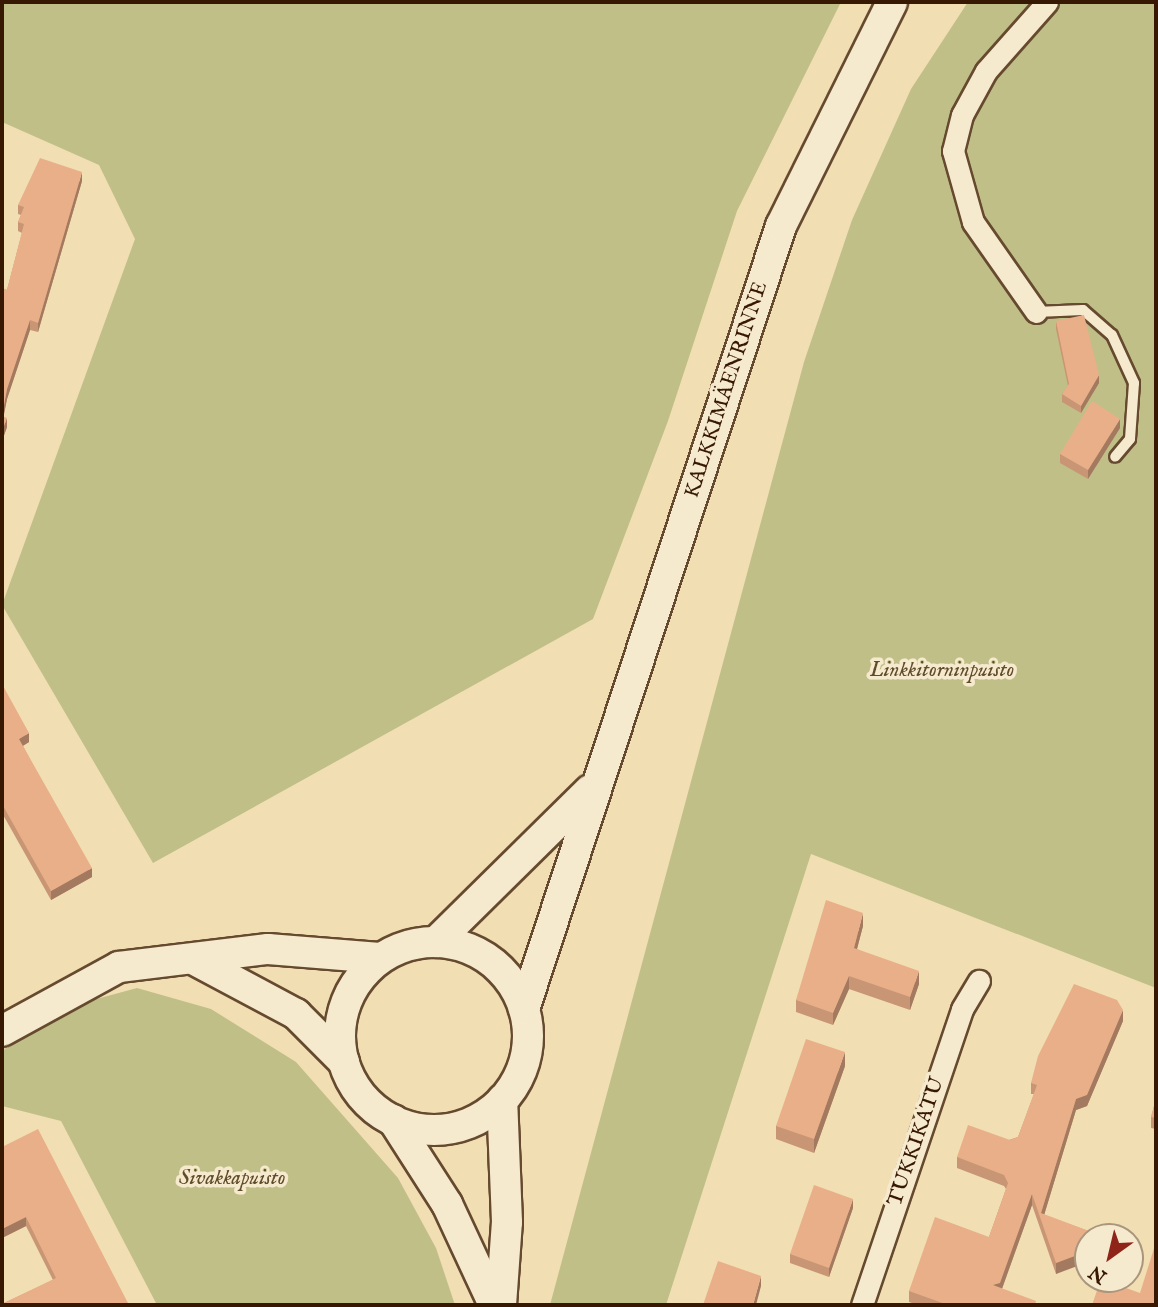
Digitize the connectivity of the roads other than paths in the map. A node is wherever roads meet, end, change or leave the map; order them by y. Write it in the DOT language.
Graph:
graph roads {
  1 [pos="892,2"];
  2 [pos="1047,2"];
  3 [pos="1036,312"];
  4 [pos="1115,457"];
  5 [pos="591,790"];
  6 [pos="436,942"];
  7 [pos="380,958"];
  8 [pos="193,959"];
  9 [pos="979,981"];
  10 [pos="524,1009"];
  11 [pos="2,1031"];
  12 [pos="344,1062"];
  13 [pos="502,1100"];
  14 [pos="393,1120"];
  15 [pos="494,1305"];
  16 [pos="501,1305"];
  17 [pos="862,1305"];
  1 -- 5 [label="street, KALKKIMÄENRINNE"];
  2 -- 3 [label="street"];
  3 -- 4 [label="lane"];
  5 -- 6 [label="street, KALKKIMÄENRINNE"];
  5 -- 10 [label="street, KALKKIMÄENRINNE"];
  6 -- 7 [label="street"];
  6 -- 10 [label="street"];
  7 -- 8 [label="street"];
  7 -- 12 [label="street"];
  8 -- 11 [label="street"];
  8 -- 12 [label="street"];
  9 -- 17 [label="street, TUKKIKATU"];
  10 -- 13 [label="street"];
  12 -- 14 [label="street"];
  13 -- 14 [label="street"];
  13 -- 16 [label="street"];
  14 -- 15 [label="street"];
}
